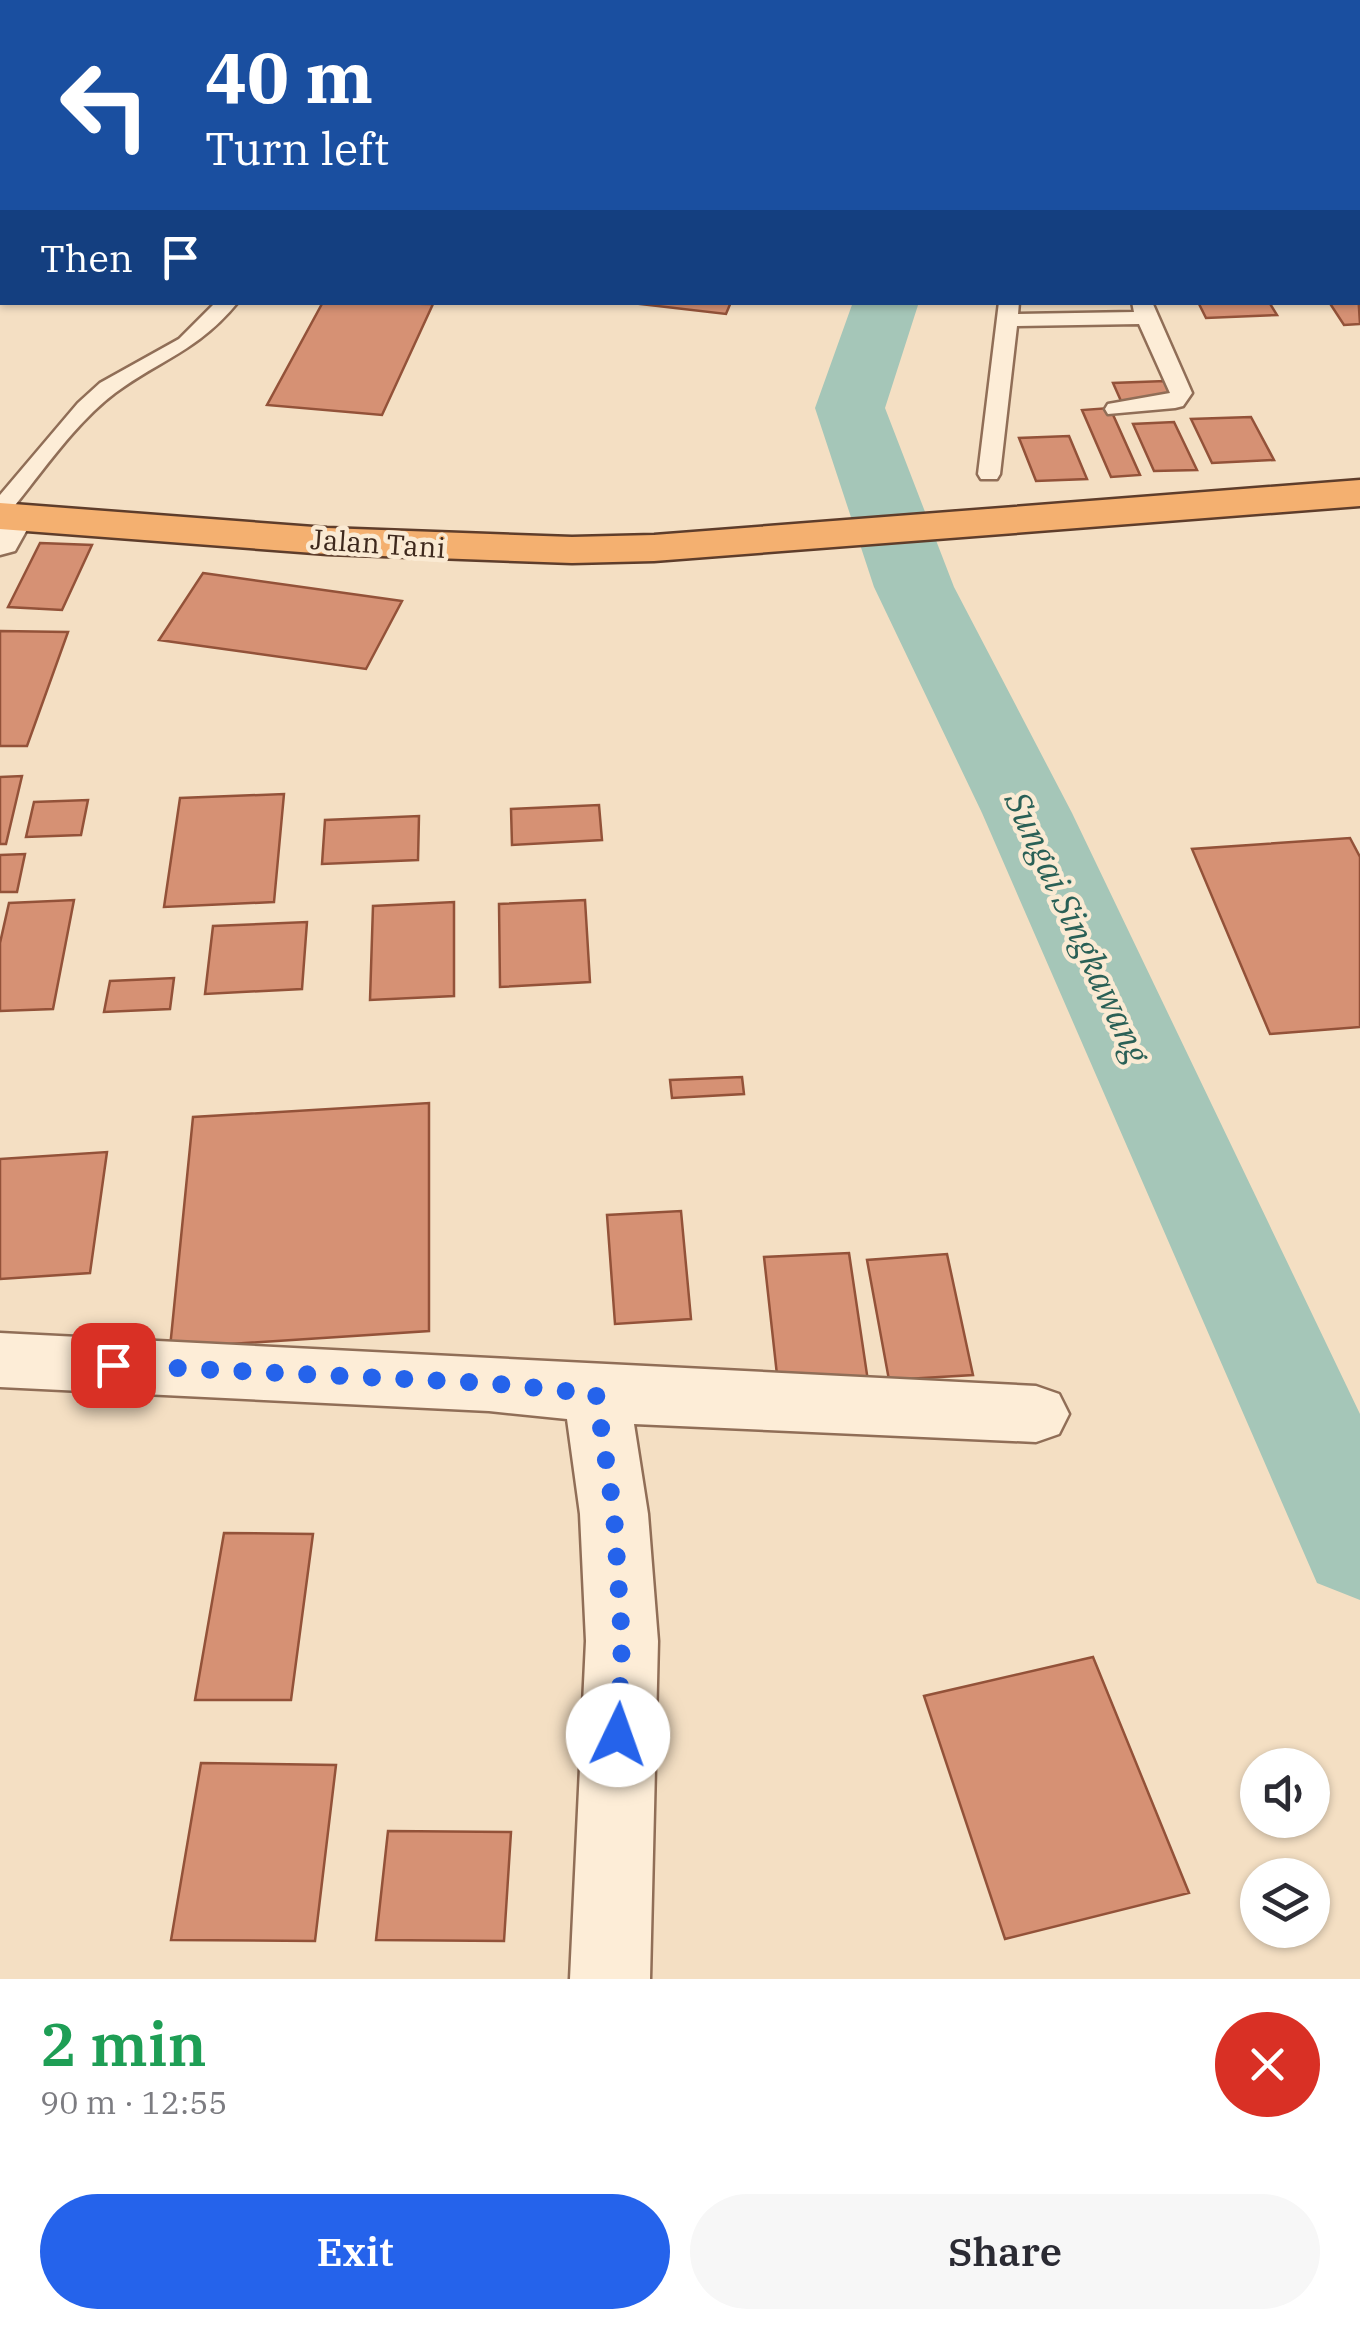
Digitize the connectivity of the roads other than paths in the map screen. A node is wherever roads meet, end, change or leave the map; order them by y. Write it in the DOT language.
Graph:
graph roads {
  1 [pos="225,305"];
  2 [pos="1144,310"];
  3 [pos="1008,311"];
  4 [pos="1116,409"];
  5 [pos="989,474"];
  6 [pos="1360,493"];
  7 [pos="3,521"];
  8 [pos="0,1360"];
  9 [pos="596,1394"];
  10 [pos="1036,1414"];
  11 [pos="612,1950"];
  1 -- 7 [label="lane"];
  2 -- 3 [label="lane"];
  2 -- 4 [label="lane"];
  3 -- 5 [label="lane"];
  6 -- 7 [label="highway, Jalan Tani"];
  8 -- 9 [label="street"];
  9 -- 10 [label="street"];
  9 -- 11 [label="street"];
}
